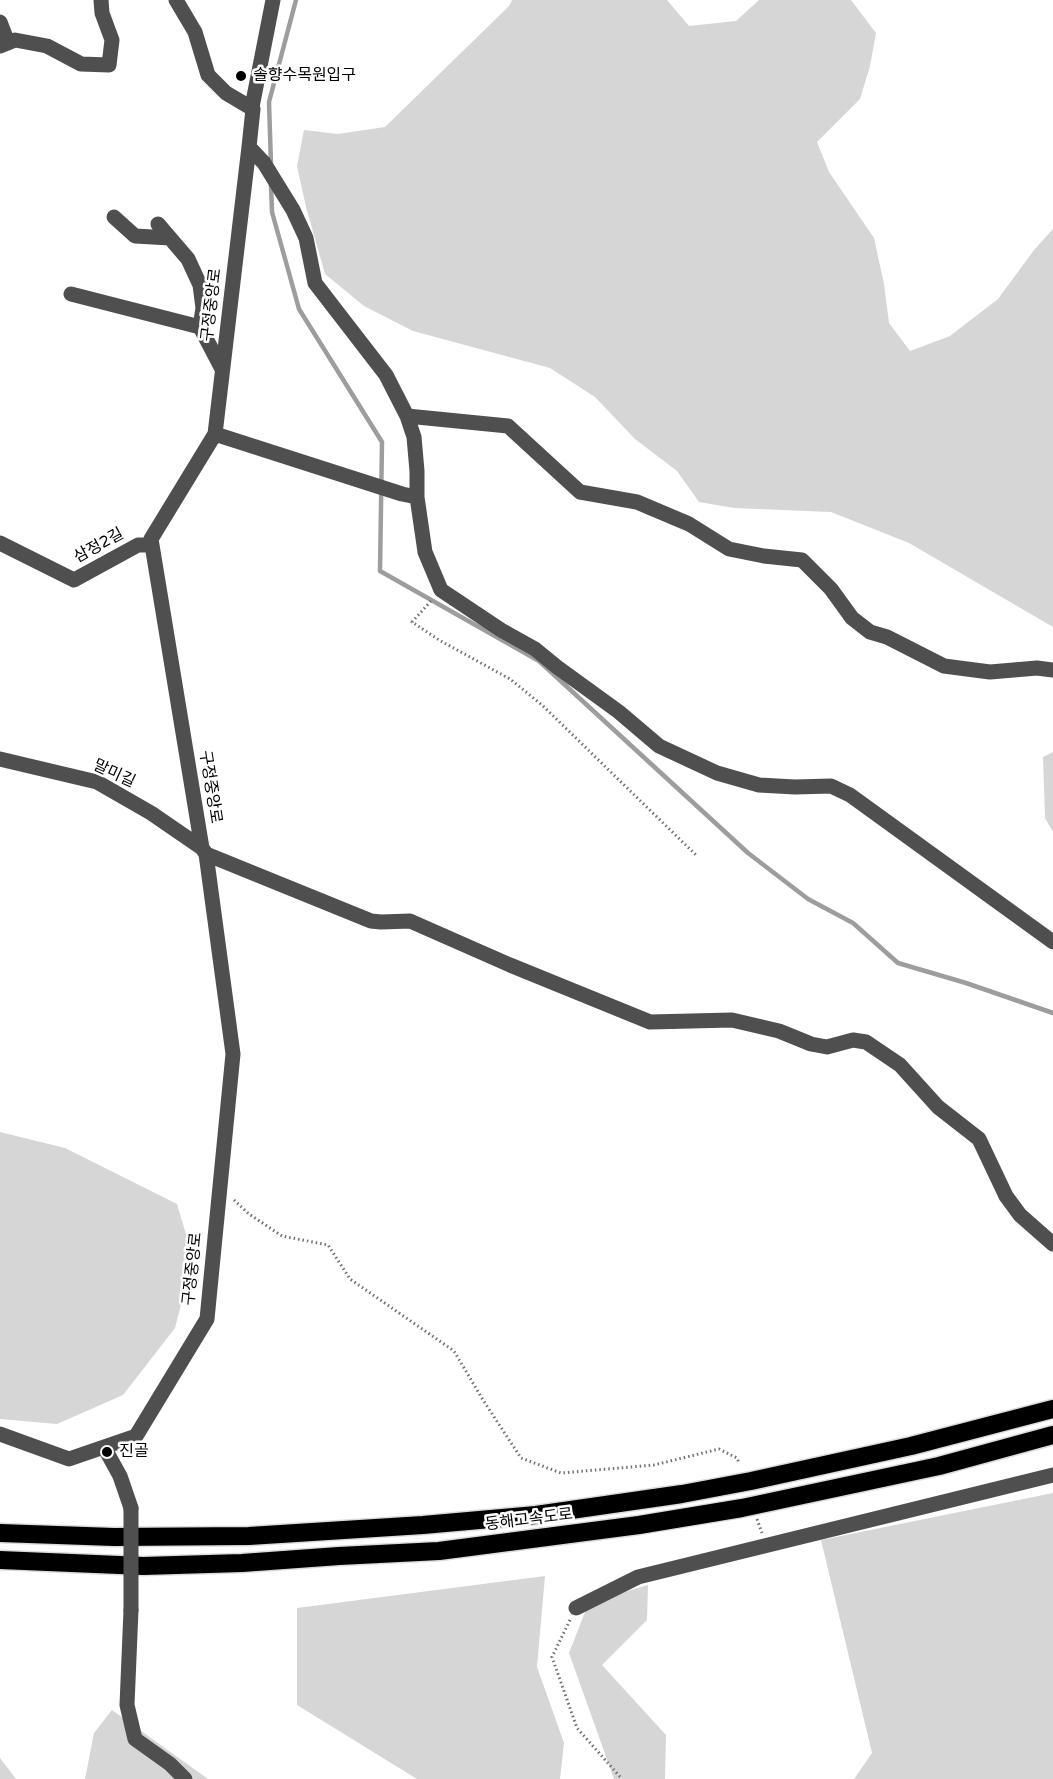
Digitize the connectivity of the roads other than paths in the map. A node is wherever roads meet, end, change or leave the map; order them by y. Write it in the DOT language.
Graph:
graph roads {
  1 [pos="101,0"];
  2 [pos="176,0"];
  3 [pos="273,0"];
  4 [pos="0,22"];
  5 [pos="4,44"];
  6 [pos="253,109"];
  7 [pos="249,147"];
  8 [pos="114,217"];
  9 [pos="159,224"];
  10 [pos="170,238"];
  11 [pos="71,294"];
  12 [pos="200,327"];
  13 [pos="222,369"];
  14 [pos="407,416"];
  15 [pos="215,434"];
  16 [pos="409,496"];
  17 [pos="0,543"];
  18 [pos="152,545"];
  19 [pos="1053,670"];
  20 [pos="0,759"];
  21 [pos="204,851"];
  22 [pos="1053,942"];
  23 [pos="1053,1244"];
  24 [pos="1053,1409"];
  25 [pos="0,1434"];
  26 [pos="1053,1435"];
  27 [pos="104,1447"];
  28 [pos="1053,1475"];
  29 [pos="0,1533"];
  30 [pos="0,1560"];
  31 [pos="576,1608"];
  32 [pos="185,1779"];
  1 -- 5 [label="street"];
  2 -- 6 [label="street"];
  3 -- 6 [label="street, 구정중앙로"];
  4 -- 5 [label="street"];
  6 -- 7 [label="street, 구정중앙로"];
  7 -- 13 [label="street, 구정중앙로"];
  7 -- 14 [label="street"];
  8 -- 10 [label="street"];
  9 -- 10 [label="street"];
  10 -- 12 [label="street"];
  11 -- 12 [label="street"];
  12 -- 13 [label="street"];
  13 -- 15 [label="street, 구정중앙로"];
  14 -- 16 [label="street"];
  14 -- 19 [label="street"];
  15 -- 16 [label="street"];
  15 -- 18 [label="street, 구정중앙로"];
  16 -- 22 [label="street"];
  17 -- 18 [label="street, 삼정2길"];
  18 -- 21 [label="street, 구정중앙로"];
  20 -- 21 [label="street, 말미길"];
  21 -- 23 [label="street, 말미길"];
  21 -- 27 [label="street, 구정중앙로"];
  24 -- 29 [label="highway, 동해고속도로"];
  25 -- 27 [label="street, 구정중앙로"];
  26 -- 30 [label="highway, 동해고속도로"];
  27 -- 32 [label="street, bridge"];
  28 -- 31 [label="street"];
}
